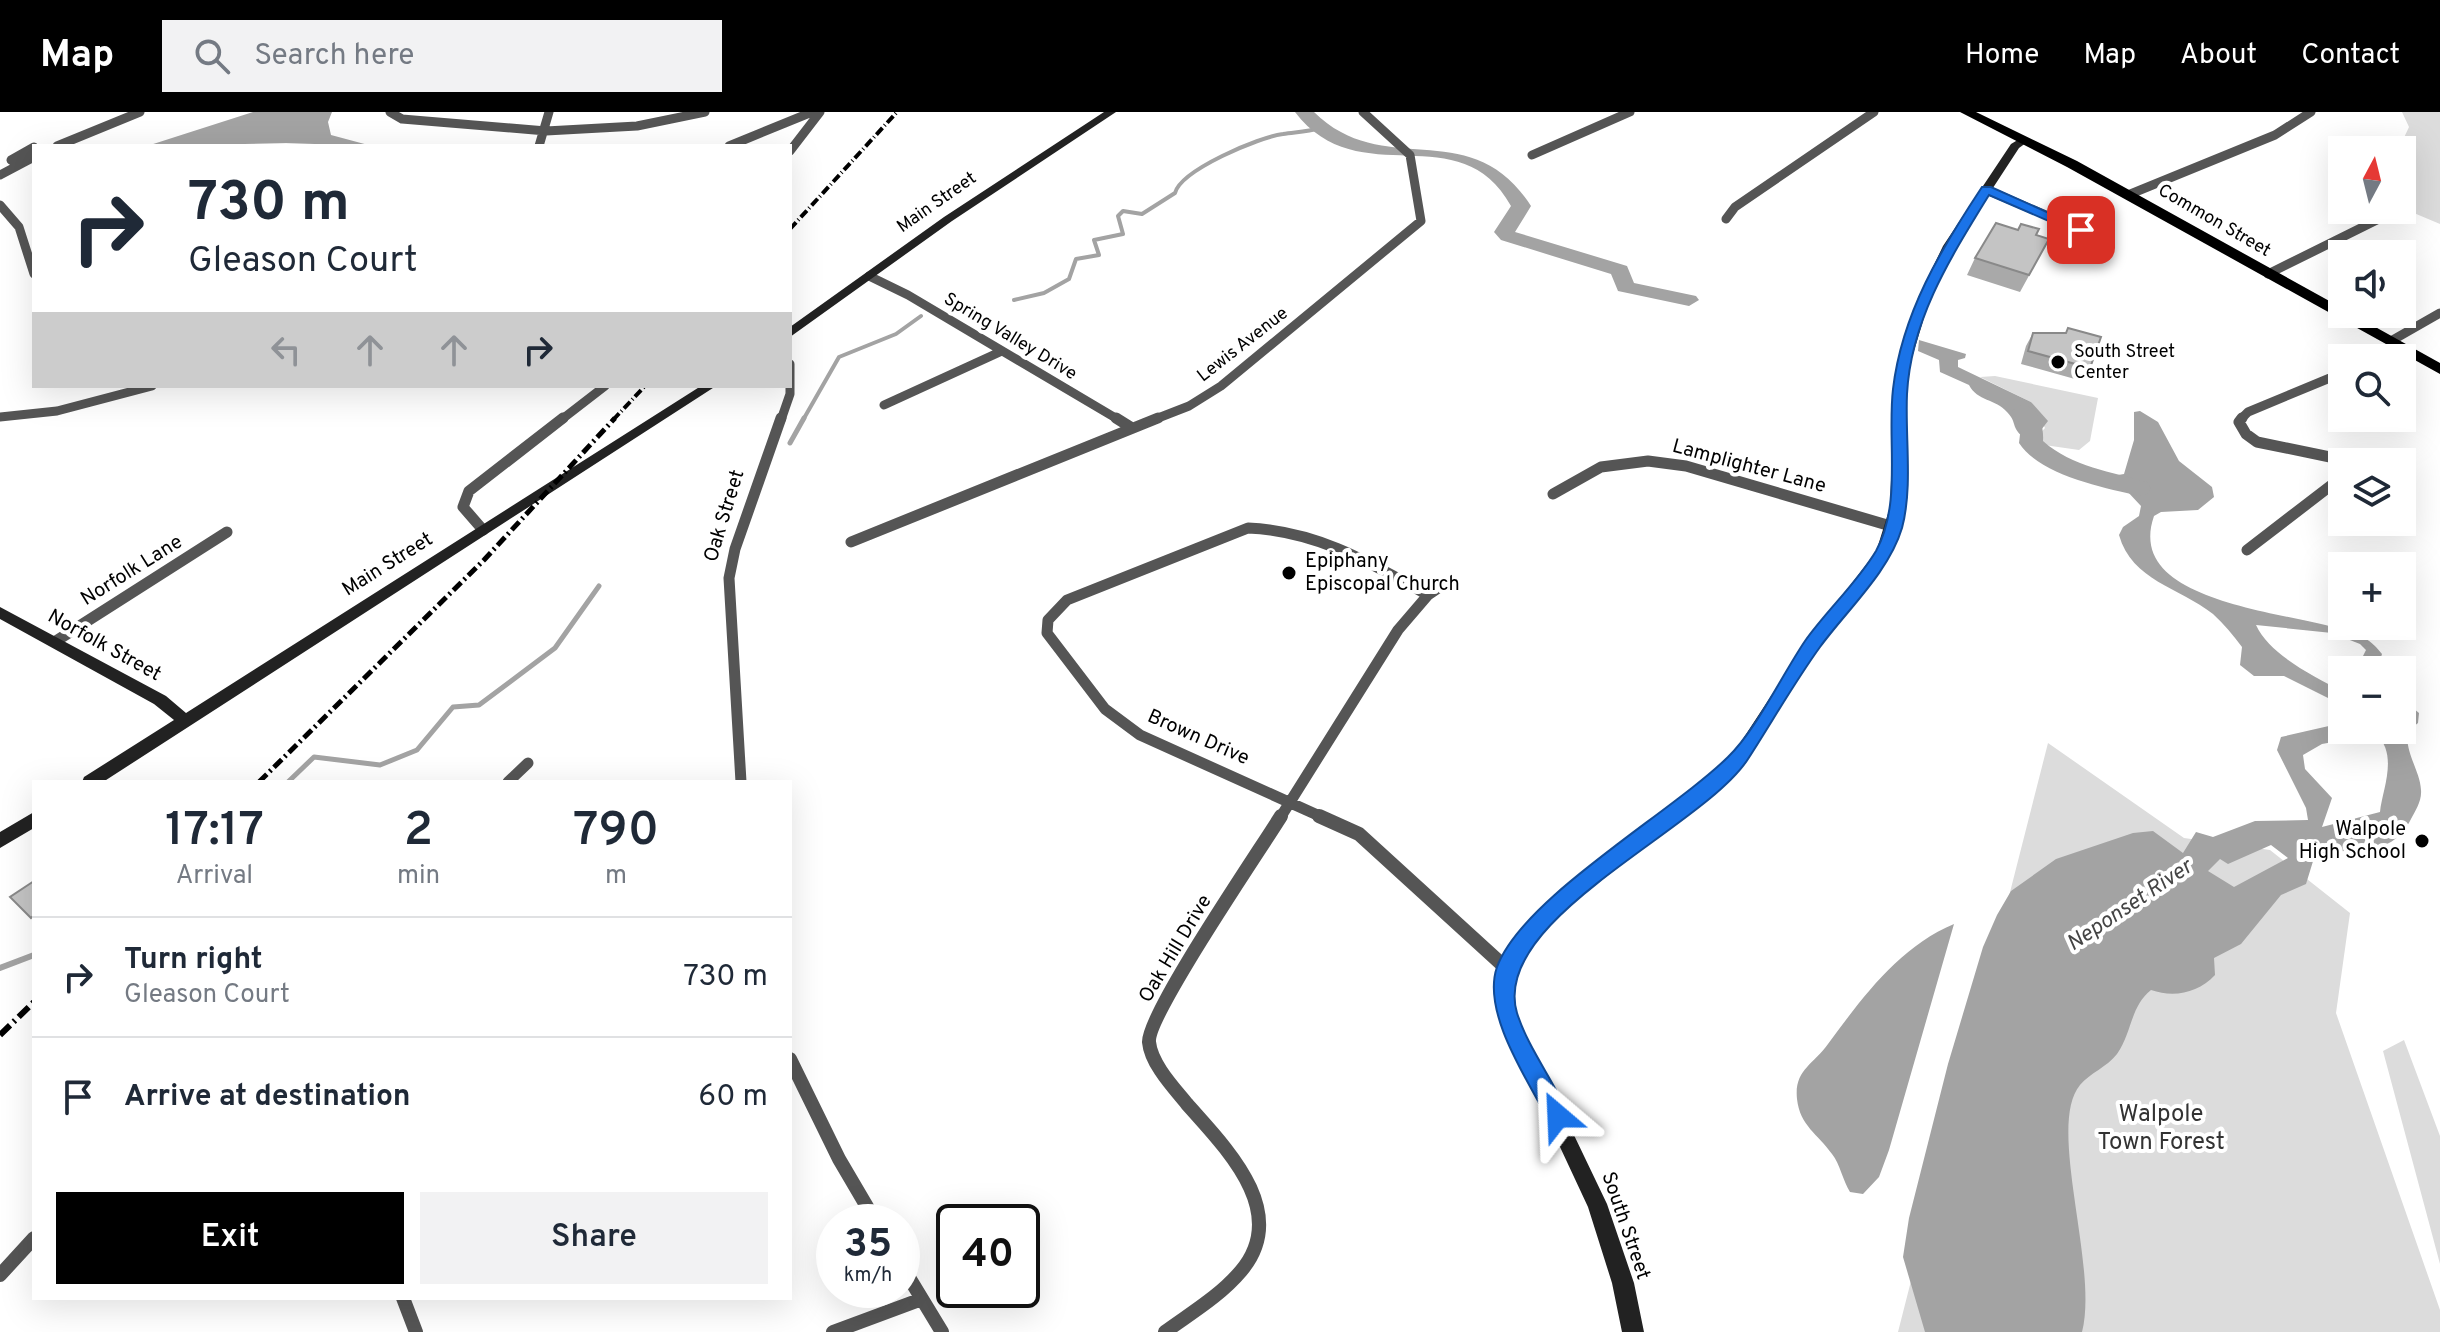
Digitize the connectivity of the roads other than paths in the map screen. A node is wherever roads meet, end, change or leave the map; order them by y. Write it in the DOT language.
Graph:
graph roads {
  1 [pos="140,112"];
  2 [pos="390,112"];
  3 [pos="439,112"];
  4 [pos="549,112"];
  5 [pos="705,112"];
  6 [pos="812,112"];
  7 [pos="820,112"];
  8 [pos="1111,112"];
  9 [pos="1363,112"];
  10 [pos="1630,112"];
  11 [pos="1874,112"];
  12 [pos="1966,112"];
  13 [pos="2311,112"];
  14 [pos="452,121"];
  15 [pos="547,127"];
  16 [pos="2025,140"];
  17 [pos="61,144"];
  18 [pos="540,144"];
  19 [pos="734,144"];
  20 [pos="32,148"];
  21 [pos="792,148"];
  22 [pos="1532,155"];
  23 [pos="32,158"];
  24 [pos="18,165"];
  25 [pos="0,175"];
  26 [pos="1987,190"];
  27 [pos="2128,195"];
  28 [pos="0,205"];
  29 [pos="1726,219"];
  30 [pos="2369,224"];
  31 [pos="2104,240"];
  32 [pos="32,267"];
  33 [pos="2268,274"];
  34 [pos="869,276"];
  35 [pos="2440,313"];
  36 [pos="792,332"];
  37 [pos="2391,341"];
  38 [pos="2396,344"];
  39 [pos="1002,351"];
  40 [pos="2416,355"];
  41 [pos="2440,369"];
  42 [pos="2328,379"];
  43 [pos="144,388"];
  44 [pos="602,388"];
  45 [pos="707,388"];
  46 [pos="790,388"];
  47 [pos="884,405"];
  48 [pos="0,417"];
  49 [pos="1132,428"];
  50 [pos="2328,454"];
  51 [pos="2328,488"];
  52 [pos="1553,494"];
  53 [pos="1894,527"];
  54 [pos="483,530"];
  55 [pos="227,532"];
  56 [pos="851,542"];
  57 [pos="2247,550"];
  58 [pos="1450,580"];
  59 [pos="1428,595"];
  60 [pos="0,612"];
  61 [pos="56,641"];
  62 [pos="184,720"];
  63 [pos="528,763"];
  64 [pos="93,780"];
  65 [pos="510,780"];
  66 [pos="741,780"];
  67 [pos="1290,801"];
  68 [pos="32,820"];
  69 [pos="0,841"];
  70 [pos="1507,969"];
  71 [pos="792,1063"];
  72 [pos="865,1204"];
  73 [pos="32,1240"];
  74 [pos="0,1275"];
  75 [pos="920,1296"];
  76 [pos="922,1299"];
  77 [pos="404,1300"];
  78 [pos="416,1332"];
  79 [pos="833,1332"];
  80 [pos="942,1332"];
  81 [pos="1165,1332"];
  82 [pos="1633,1332"];
  1 -- 17 [label="street"];
  2 -- 14 [label="street"];
  3 -- 14 [label="street"];
  4 -- 15 [label="street"];
  5 -- 15 [label="street"];
  6 -- 19 [label="street"];
  7 -- 21 [label="street"];
  8 -- 34 [label="street, Main Street"];
  9 -- 49 [label="street, Lewis Avenue"];
  10 -- 22 [label="street"];
  11 -- 29 [label="street"];
  12 -- 16 [label="main road, Common Street"];
  13 -- 27 [label="street"];
  14 -- 15 [label="street"];
  15 -- 18 [label="street"];
  16 -- 26 [label="street"];
  16 -- 27 [label="main road, Common Street"];
  20 -- 24 [label="street"];
  23 -- 24 [label="street"];
  24 -- 25 [label="street"];
  26 -- 31 [label="street"];
  26 -- 53 [label="street"];
  27 -- 33 [label="main road, Common Street"];
  28 -- 32 [label="street"];
  30 -- 33 [label="street"];
  33 -- 37 [label="main road, Common Street"];
  34 -- 36 [label="street, Main Street"];
  34 -- 39 [label="street, Spring Valley Drive"];
  35 -- 37 [label="street"];
  37 -- 38 [label="main road, Common Street"];
  39 -- 47 [label="street"];
  39 -- 49 [label="street, Spring Valley Drive"];
  40 -- 41 [label="main road, Common Street"];
  42 -- 50 [label="street"];
  43 -- 48 [label="street"];
  44 -- 54 [label="street"];
  45 -- 54 [label="street, Main Street"];
  46 -- 66 [label="street, Oak Street"];
  49 -- 56 [label="street, Lewis Avenue"];
  51 -- 57 [label="street"];
  52 -- 53 [label="street, Lamplighter Lane"];
  53 -- 70 [label="street"];
  54 -- 62 [label="street, Main Street"];
  55 -- 61 [label="street, Norfolk Lane"];
  58 -- 59 [label="street, Oak Hill Drive"];
  59 -- 67 [label="street, Oak Hill Drive"];
  59 -- 67 [label="street, Brown Drive"];
  60 -- 61 [label="street, Norfolk Street"];
  61 -- 62 [label="street, Norfolk Street"];
  62 -- 64 [label="street, Main Street"];
  63 -- 65 [label="street"];
  67 -- 70 [label="street, Brown Drive"];
  67 -- 81 [label="street, Oak Hill Drive"];
  68 -- 69 [label="street"];
  70 -- 82 [label="street, South Street"];
  71 -- 72 [label="street"];
  73 -- 74 [label="street"];
  75 -- 76 [label="street"];
  76 -- 79 [label="street"];
  76 -- 80 [label="street"];
  77 -- 78 [label="street"];
}
